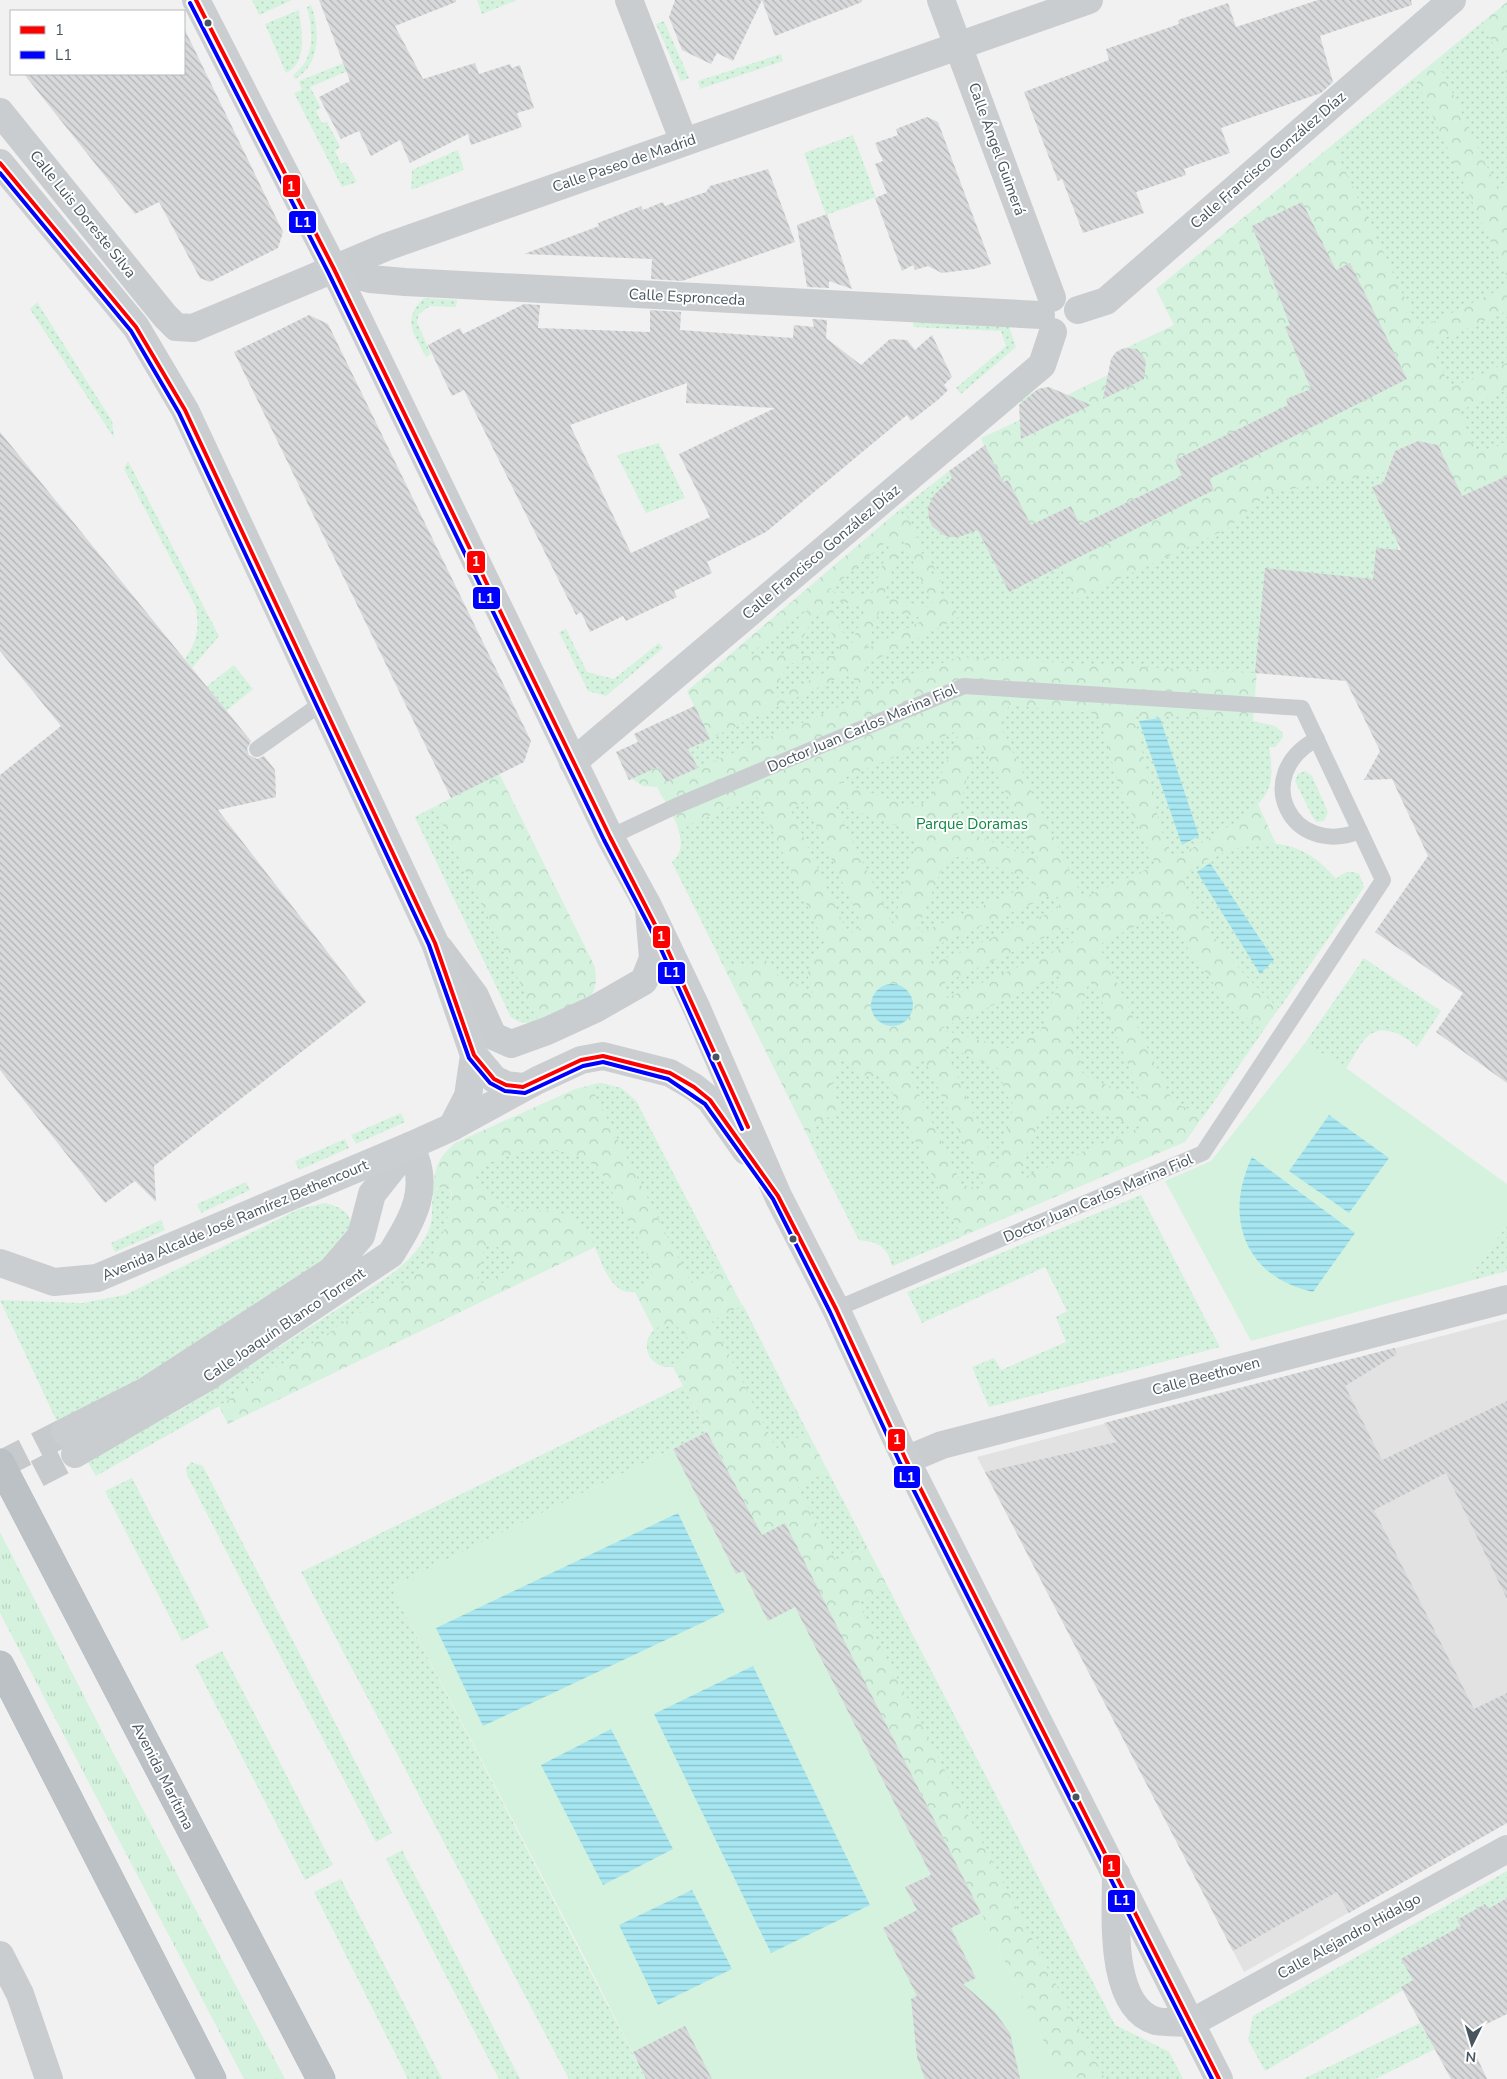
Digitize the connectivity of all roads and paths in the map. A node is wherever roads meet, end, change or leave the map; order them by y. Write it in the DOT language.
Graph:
graph roads {
  1 [pos="196,0"];
  2 [pos="629,0"];
  3 [pos="941,0"];
  4 [pos="1089,0"];
  5 [pos="1452,0"];
  6 [pos="958,45"];
  7 [pos="0,112"];
  8 [pos="684,142"];
  9 [pos="0,163"];
  10 [pos="334,269"];
  11 [pos="1078,310"];
  12 [pos="1049,315"];
  13 [pos="166,316"];
  14 [pos="322,703"];
  15 [pos="1317,739"];
  16 [pos="257,748"];
  17 [pos="573,762"];
  18 [pos="1360,831"];
  19 [pos="610,837"];
  20 [pos="648,906"];
  21 [pos="435,942"];
  22 [pos="474,1055"];
  23 [pos="523,1087"];
  24 [pos="452,1127"];
  25 [pos="410,1146"];
  26 [pos="778,1196"];
  27 [pos="0,1263"];
  28 [pos="1507,1299"];
  29 [pos="836,1309"];
  30 [pos="906,1460"];
  31 [pos="2,1465"];
  32 [pos="0,1665"];
  33 [pos="1507,1849"];
  34 [pos="1116,1874"];
  35 [pos="0,1956"];
  36 [pos="1191,2023"];
  37 [pos="49,2079"];
  38 [pos="212,2079"];
  39 [pos="320,2079"];
  40 [pos="1219,2079"];
  1 -- 10 [label="street"];
  2 -- 8 [label="street"];
  3 -- 6 [label="street, Calle Ángel Guimerá"];
  4 -- 6 [label="street, Calle Paseo de Madrid"];
  5 -- 11 [label="street, Calle Francisco González Díaz"];
  6 -- 8 [label="street, Calle Paseo de Madrid"];
  6 -- 12 [label="street, Calle Ángel Guimerá"];
  7 -- 13 [label="street, Calle Luis Doreste Silva"];
  8 -- 10 [label="street, Calle Paseo de Madrid"];
  9 -- 14 [label="street, Calle Luis Doreste Silva"];
  10 -- 12 [label="street, Calle Espronceda"];
  10 -- 13 [label="street, Calle Paseo de Madrid"];
  10 -- 17 [label="street"];
  11 -- 12 [label="street, Calle Espronceda"];
  12 -- 17 [label="street, Calle Francisco González Díaz"];
  14 -- 16 [label="lane"];
  14 -- 21 [label="street, Calle Luis Doreste Silva"];
  15 -- 18 [label="lane, Doctor Juan Carlos Marina Fiol"];
  15 -- 18 [label="lane"];
  15 -- 19 [label="lane, Doctor Juan Carlos Marina Fiol"];
  17 -- 19 [label="street"];
  18 -- 29 [label="lane, Doctor Juan Carlos Marina Fiol"];
  19 -- 20 [label="street"];
  20 -- 21 [label="street"];
  20 -- 26 [label="street"];
  21 -- 22 [label="street, Calle Luis Doreste Silva"];
  22 -- 23 [label="street, Calle Luis Doreste Silva"];
  22 -- 24 [label="street, Calle Luis Doreste Silva"];
  23 -- 24 [label="street, Calle Joaquín Blanco Torrent"];
  23 -- 26 [label="street, Calle Joaquín Blanco Torrent"];
  24 -- 25 [label="street, Calle Joaquín Blanco Torrent"];
  25 -- 25 [label="street, Calle Joaquín Blanco Torrent"];
  25 -- 27 [label="street, Avenida Alcalde José Ramírez Bethencourt"];
  26 -- 29 [label="street"];
  28 -- 30 [label="street, Calle Beethoven"];
  29 -- 30 [label="street"];
  30 -- 34 [label="street"];
  31 -- 39 [label="highway, Avenida Marítima"];
  32 -- 38 [label="highway"];
  33 -- 36 [label="street, Calle Alejandro Hidalgo"];
  34 -- 36 [label="street"];
  34 -- 36 [label="street"];
  35 -- 37 [label="street"];
  36 -- 40 [label="street"];
}
